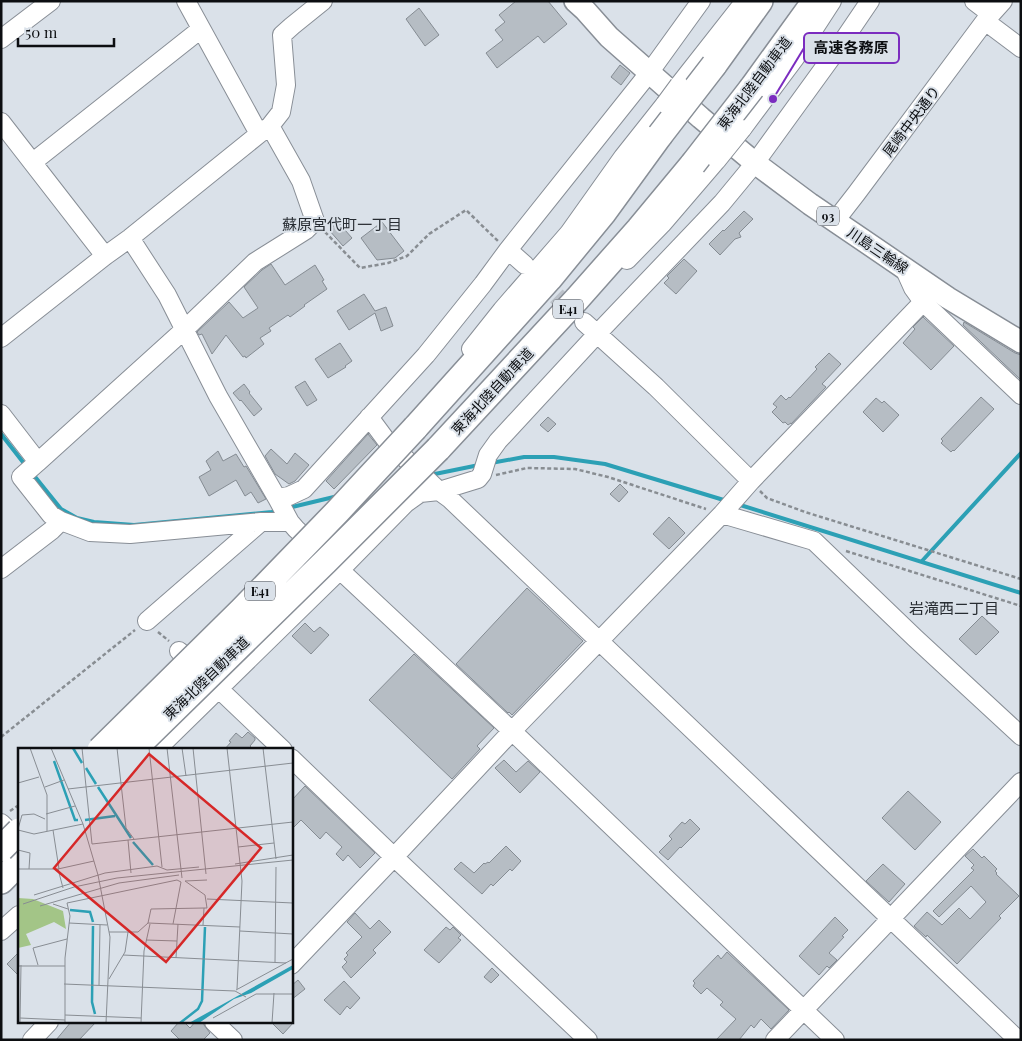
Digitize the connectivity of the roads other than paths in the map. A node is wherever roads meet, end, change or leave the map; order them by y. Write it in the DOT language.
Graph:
graph roads {
  1 [pos="51,1"];
  2 [pos="186,1"];
  3 [pos="323,1"];
  4 [pos="575,1"];
  5 [pos="701,1"];
  6 [pos="745,1"];
  7 [pos="760,1"];
  8 [pos="815,1"];
  9 [pos="832,1"];
  10 [pos="870,1"];
  11 [pos="974,1"];
  12 [pos="993,12"];
  13 [pos="201,29"];
  14 [pos="1,39"];
  15 [pos="1021,48"];
  16 [pos="649,73"];
  17 [pos="1,122"];
  18 [pos="264,130"];
  19 [pos="32,162"];
  20 [pos="705,162"];
  21 [pos="756,164"];
  22 [pos="835,221"];
  23 [pos="130,238"];
  24 [pos="508,250"];
  25 [pos="105,256"];
  26 [pos="525,265"];
  27 [pos="904,268"];
  28 [pos="923,302"];
  29 [pos="590,328"];
  30 [pos="184,330"];
  31 [pos="1,338"];
  32 [pos="1021,342"];
  33 [pos="1021,395"];
  34 [pos="1,414"];
  35 [pos="369,416"];
  36 [pos="421,421"];
  37 [pos="32,467"];
  38 [pos="751,481"];
  39 [pos="436,488"];
  40 [pos="728,507"];
  41 [pos="284,511"];
  42 [pos="60,521"];
  43 [pos="261,522"];
  44 [pos="1,569"];
  45 [pos="340,570"];
  46 [pos="146,621"];
  47 [pos="599,642"];
  48 [pos="179,651"];
  49 [pos="218,688"];
  50 [pos="512,732"];
  51 [pos="1021,736"];
  52 [pos="102,748"];
  53 [pos="135,748"];
  54 [pos="158,748"];
  55 [pos="281,748"];
  56 [pos="292,759"];
  57 [pos="1021,782"];
  58 [pos="9,822"];
  59 [pos="18,838"];
  60 [pos="394,857"];
  61 [pos="9,866"];
  62 [pos="18,915"];
  63 [pos="891,918"];
  64 [pos="1,931"];
  65 [pos="292,963"];
  66 [pos="804,1010"];
  67 [pos="47,1024"];
  68 [pos="32,1040"];
  69 [pos="588,1040"];
  70 [pos="775,1040"];
  71 [pos="835,1040"];
  72 [pos="1018,1040"];
  1 -- 14 [label="street"];
  2 -- 13 [label="street"];
  3 -- 18 [label="street"];
  4 -- 16 [label="main road, 93"];
  5 -- 16 [label="street"];
  6 -- 36 [label="street, bridge"];
  7 -- 36 [label="highway, 東海北陸自動車道 / E41, bridge"];
  8 -- 20 [label="highway, 東海北陸自動車道 / E41, bridge"];
  9 -- 20 [label="street, bridge"];
  10 -- 21 [label="street"];
  11 -- 12 [label="street"];
  12 -- 15 [label="street"];
  12 -- 22 [label="street, 尾崎中央通り"];
  13 -- 18 [label="street"];
  13 -- 19 [label="street"];
  16 -- 21 [label="main road, 川島三輪線 / 93"];
  16 -- 24 [label="street"];
  17 -- 19 [label="street"];
  18 -- 23 [label="street"];
  18 -- 30 [label="street"];
  19 -- 25 [label="street"];
  20 -- 53 [label="highway, 東海北陸自動車道 / E41, bridge"];
  21 -- 22 [label="main road, 川島三輪線 / 93"];
  21 -- 29 [label="street"];
  22 -- 27 [label="main road, 川島三輪線 / 93"];
  23 -- 25 [label="street"];
  23 -- 30 [label="street"];
  24 -- 26 [label="street"];
  24 -- 35 [label="street"];
  25 -- 31 [label="street"];
  27 -- 28 [label="street"];
  27 -- 32 [label="main road, 川島三輪線 / 93"];
  28 -- 33 [label="street"];
  28 -- 38 [label="street"];
  29 -- 38 [label="street"];
  29 -- 39 [label="street"];
  30 -- 37 [label="street"];
  30 -- 41 [label="street"];
  34 -- 37 [label="street"];
  35 -- 39 [label="street"];
  35 -- 41 [label="street"];
  36 -- 52 [label="highway, 東海北陸自動車道 / E41, bridge"];
  37 -- 42 [label="street"];
  38 -- 40 [label="street"];
  39 -- 45 [label="street"];
  39 -- 47 [label="street"];
  40 -- 47 [label="street"];
  40 -- 51 [label="street"];
  41 -- 43 [label="street"];
  41 -- 45 [label="street"];
  42 -- 43 [label="street"];
  42 -- 44 [label="street"];
  43 -- 46 [label="street"];
  45 -- 49 [label="street"];
  45 -- 50 [label="street"];
  47 -- 50 [label="street"];
  47 -- 63 [label="street"];
  48 -- 49 [label="street"];
  49 -- 54 [label="street"];
  49 -- 55 [label="street"];
  50 -- 60 [label="street"];
  50 -- 66 [label="street"];
  56 -- 60 [label="street"];
  57 -- 63 [label="street"];
  58 -- 59 [label="street"];
  58 -- 61 [label="highway, bridge"];
  60 -- 65 [label="street"];
  60 -- 69 [label="street"];
  62 -- 64 [label="street"];
  63 -- 66 [label="street"];
  63 -- 72 [label="street"];
  66 -- 70 [label="street"];
  66 -- 71 [label="street"];
  67 -- 68 [label="street"];
}
